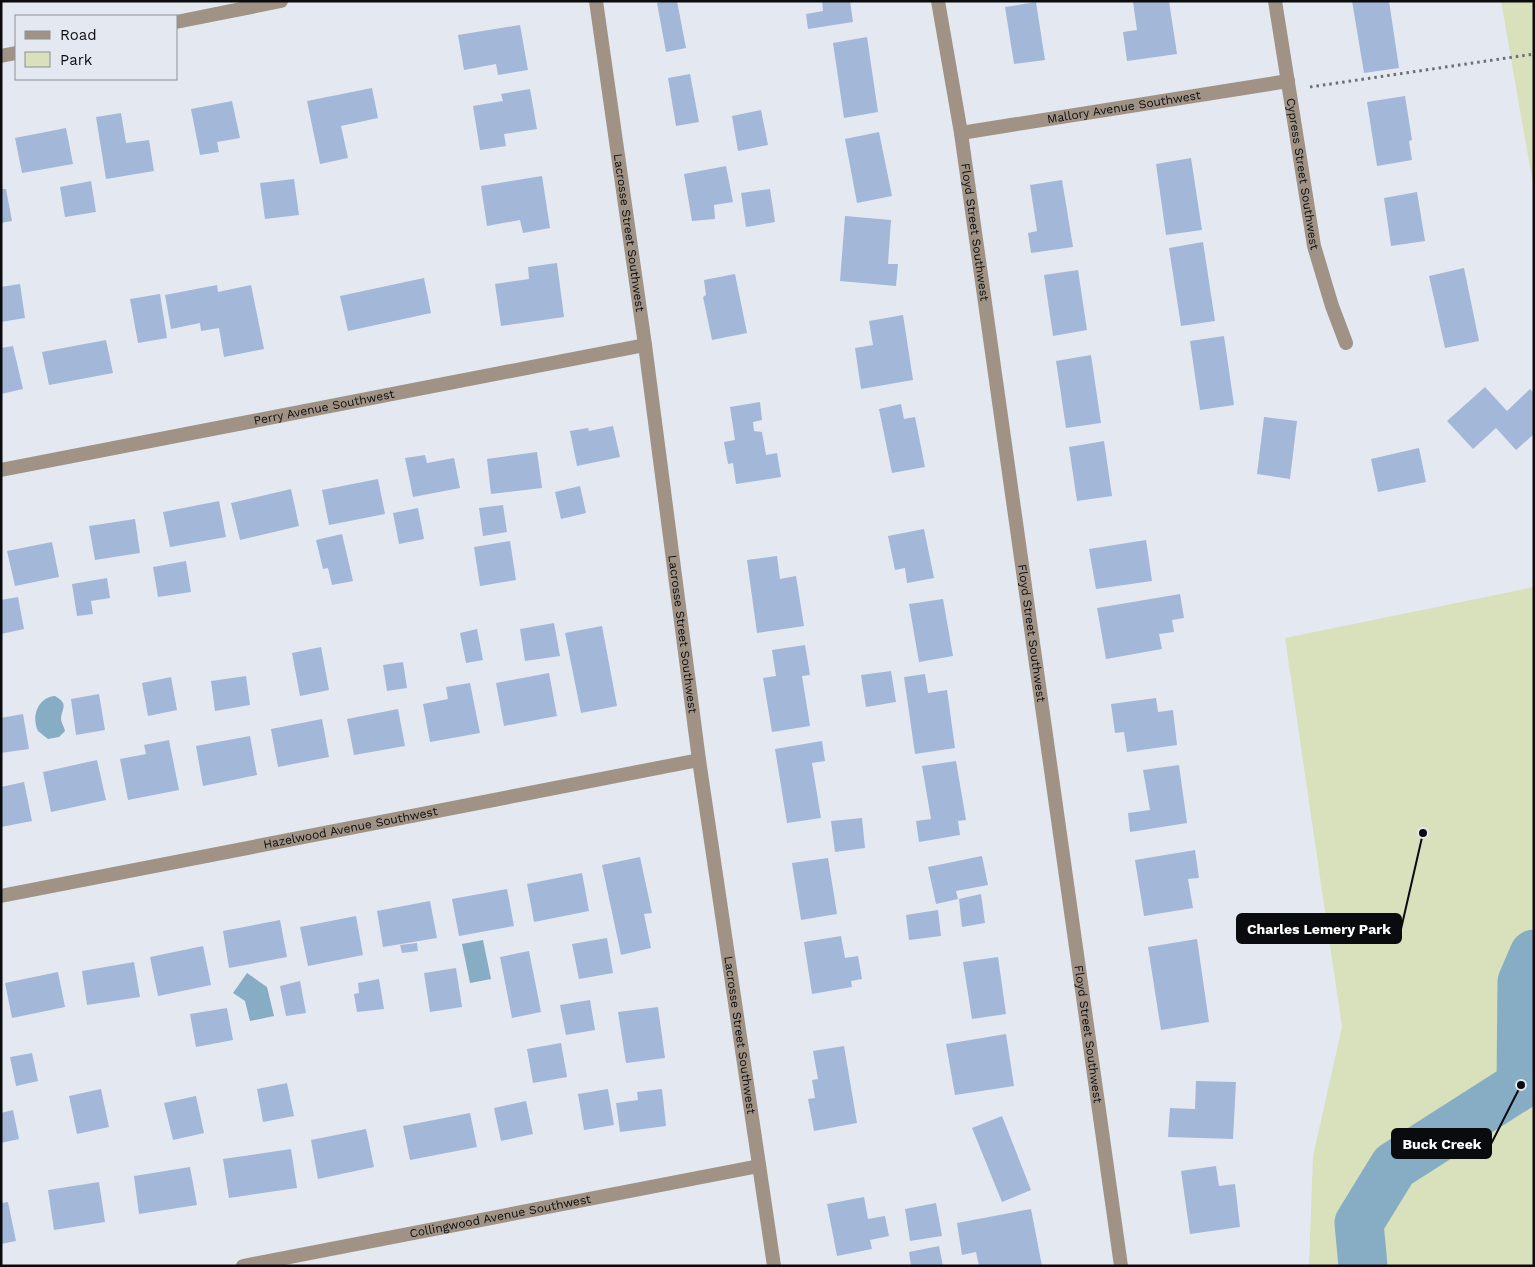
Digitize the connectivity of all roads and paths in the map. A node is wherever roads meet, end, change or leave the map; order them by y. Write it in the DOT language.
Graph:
graph roads {
  1 [pos="281,1"];
  2 [pos="596,1"];
  3 [pos="938,1"];
  4 [pos="1275,1"];
  5 [pos="178,22"];
  6 [pos="15,53"];
  7 [pos="1534,54"];
  8 [pos="1,56"];
  9 [pos="1289,86"];
  10 [pos="960,133"];
  11 [pos="1346,343"];
  12 [pos="645,345"];
  13 [pos="1,470"];
  14 [pos="699,760"];
  15 [pos="1,896"];
  16 [pos="759,1166"];
  17 [pos="243,1266"];
  18 [pos="774,1266"];
  19 [pos="1121,1266"];
  1 -- 5 [label="street"];
  2 -- 12 [label="street, Lacrosse Street Southwest"];
  3 -- 10 [label="street, Floyd Street Southwest"];
  4 -- 9 [label="street, Cypress Street Southwest"];
  6 -- 8 [label="street"];
  7 -- 9 [label="path"];
  9 -- 10 [label="street, Mallory Avenue Southwest"];
  9 -- 11 [label="street, Cypress Street Southwest"];
  10 -- 19 [label="street, Floyd Street Southwest"];
  12 -- 13 [label="street, Perry Avenue Southwest"];
  12 -- 14 [label="street, Lacrosse Street Southwest"];
  14 -- 15 [label="street, Hazelwood Avenue Southwest"];
  14 -- 16 [label="street, Lacrosse Street Southwest"];
  16 -- 17 [label="street, Collingwood Avenue Southwest"];
  16 -- 18 [label="street, Lacrosse Street Southwest"];
}
